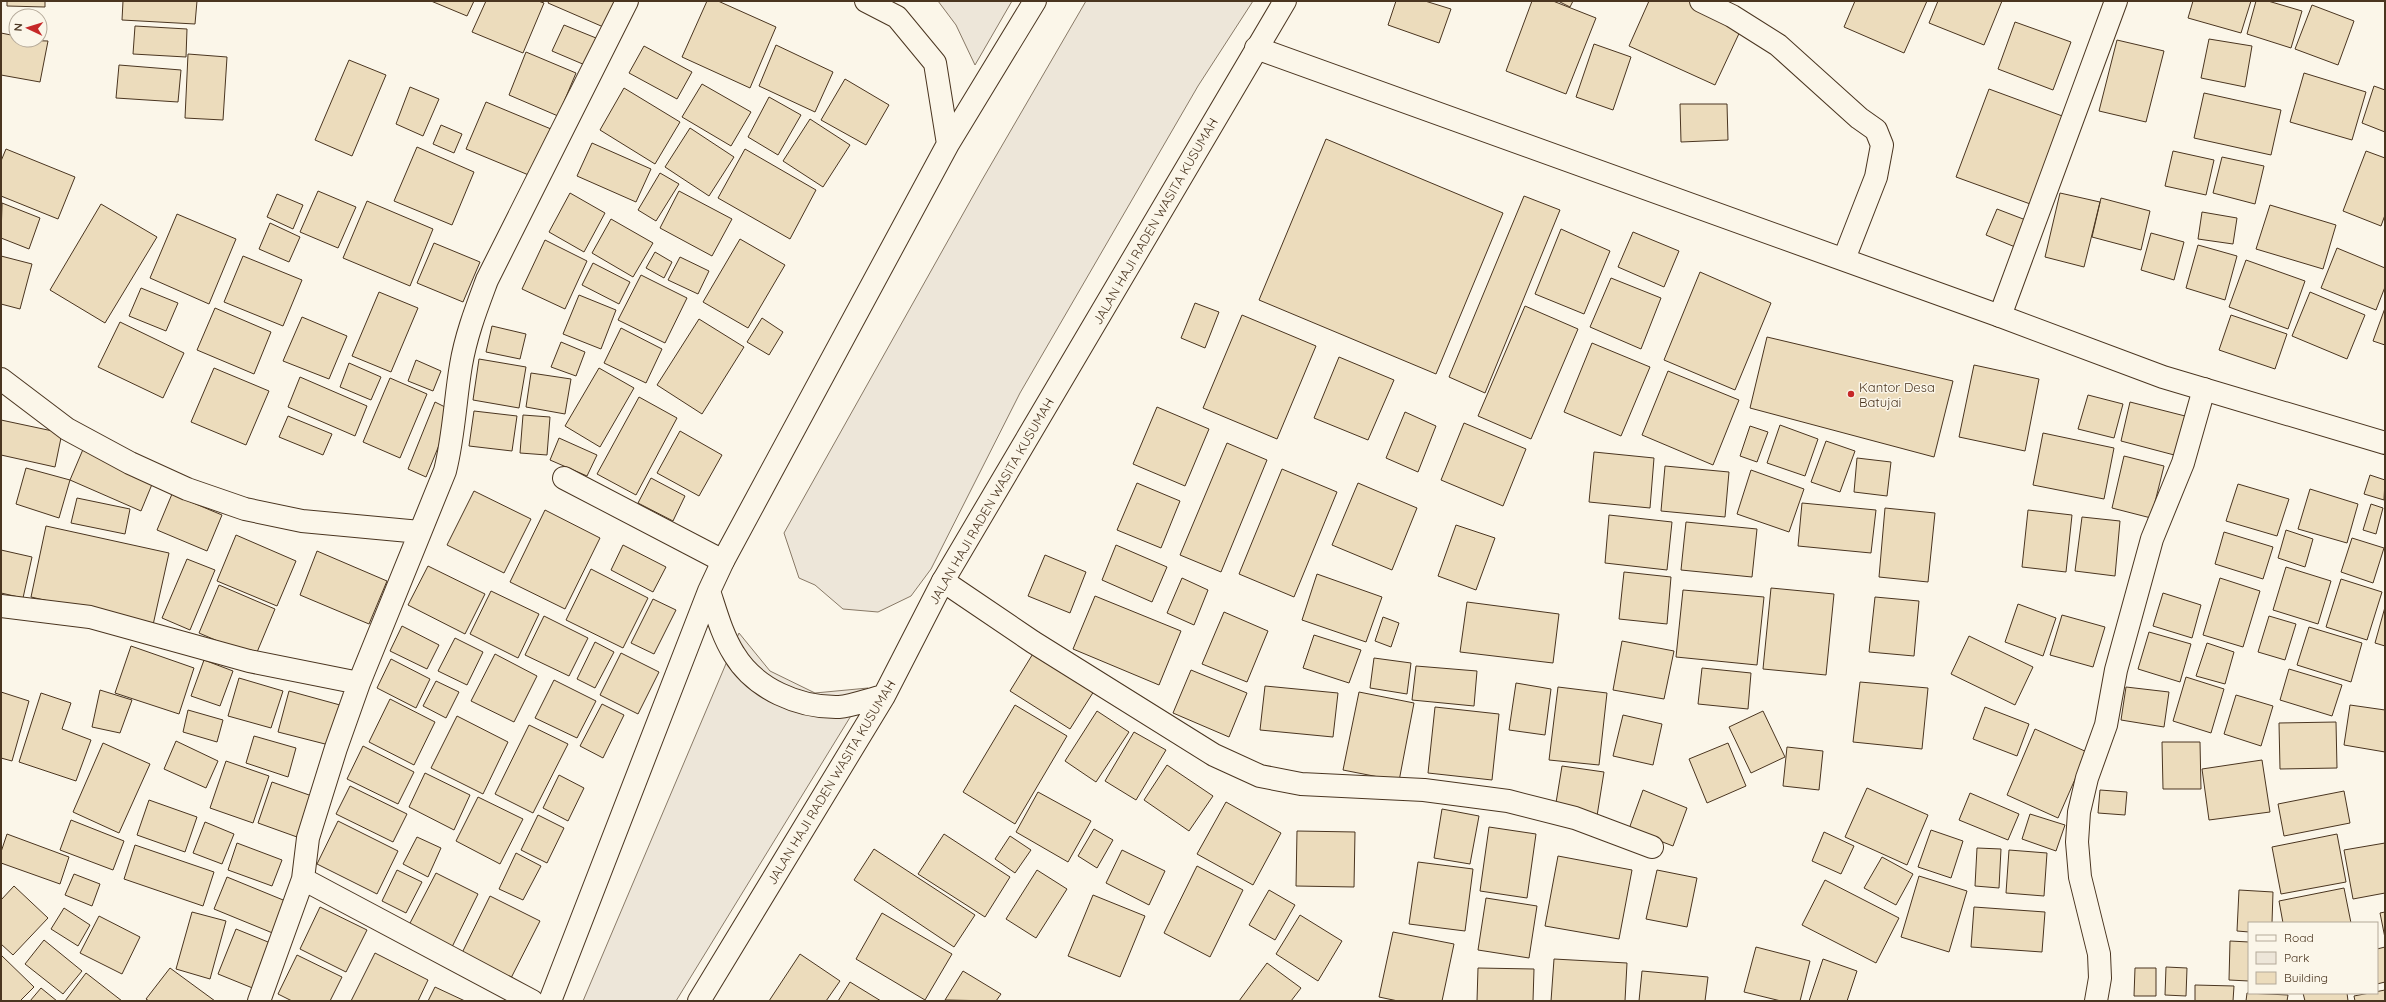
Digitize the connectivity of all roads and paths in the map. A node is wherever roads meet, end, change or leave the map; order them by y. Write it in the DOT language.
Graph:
graph roads {
  1 [pos="627,1"];
  2 [pos="866,1"];
  3 [pos="1035,1"];
  4 [pos="1285,1"];
  5 [pos="1701,1"];
  6 [pos="2116,1"];
  7 [pos="1256,48"];
  8 [pos="948,144"];
  9 [pos="1844,259"];
  10 [pos="2000,316"];
  11 [pos="1,379"];
  12 [pos="2204,389"];
  13 [pos="2385,443"];
  14 [pos="564,478"];
  15 [pos="420,532"];
  16 [pos="723,561"];
  17 [pos="943,582"];
  18 [pos="709,591"];
  19 [pos="1,606"];
  20 [pos="359,683"];
  21 [pos="884,696"];
  22 [pos="1652,847"];
  23 [pos="303,879"];
  24 [pos="259,1001"];
  25 [pos="532,1001"];
  26 [pos="550,1001"];
  27 [pos="699,1001"];
  28 [pos="2096,1001"];
  1 -- 15 [label="main road"];
  2 -- 8 [label="main road"];
  3 -- 8 [label="main road"];
  4 -- 7 [label="main road, JALAN HAJI RADEN WASITA KUSUMAH"];
  5 -- 9 [label="main road"];
  6 -- 10 [label="main road"];
  7 -- 9 [label="main road"];
  7 -- 17 [label="main road, JALAN HAJI RADEN WASITA KUSUMAH"];
  8 -- 16 [label="main road"];
  9 -- 10 [label="main road"];
  10 -- 12 [label="main road"];
  11 -- 15 [label="main road"];
  12 -- 13 [label="main road"];
  12 -- 28 [label="main road"];
  14 -- 16 [label="main road"];
  15 -- 20 [label="main road"];
  16 -- 18 [label="main road"];
  17 -- 21 [label="main road, JALAN HAJI RADEN WASITA KUSUMAH"];
  17 -- 22 [label="main road"];
  18 -- 21 [label="main road"];
  18 -- 26 [label="main road"];
  19 -- 20 [label="main road"];
  20 -- 23 [label="main road"];
  21 -- 27 [label="main road, JALAN HAJI RADEN WASITA KUSUMAH"];
  23 -- 24 [label="main road"];
  23 -- 25 [label="main road"];
}
